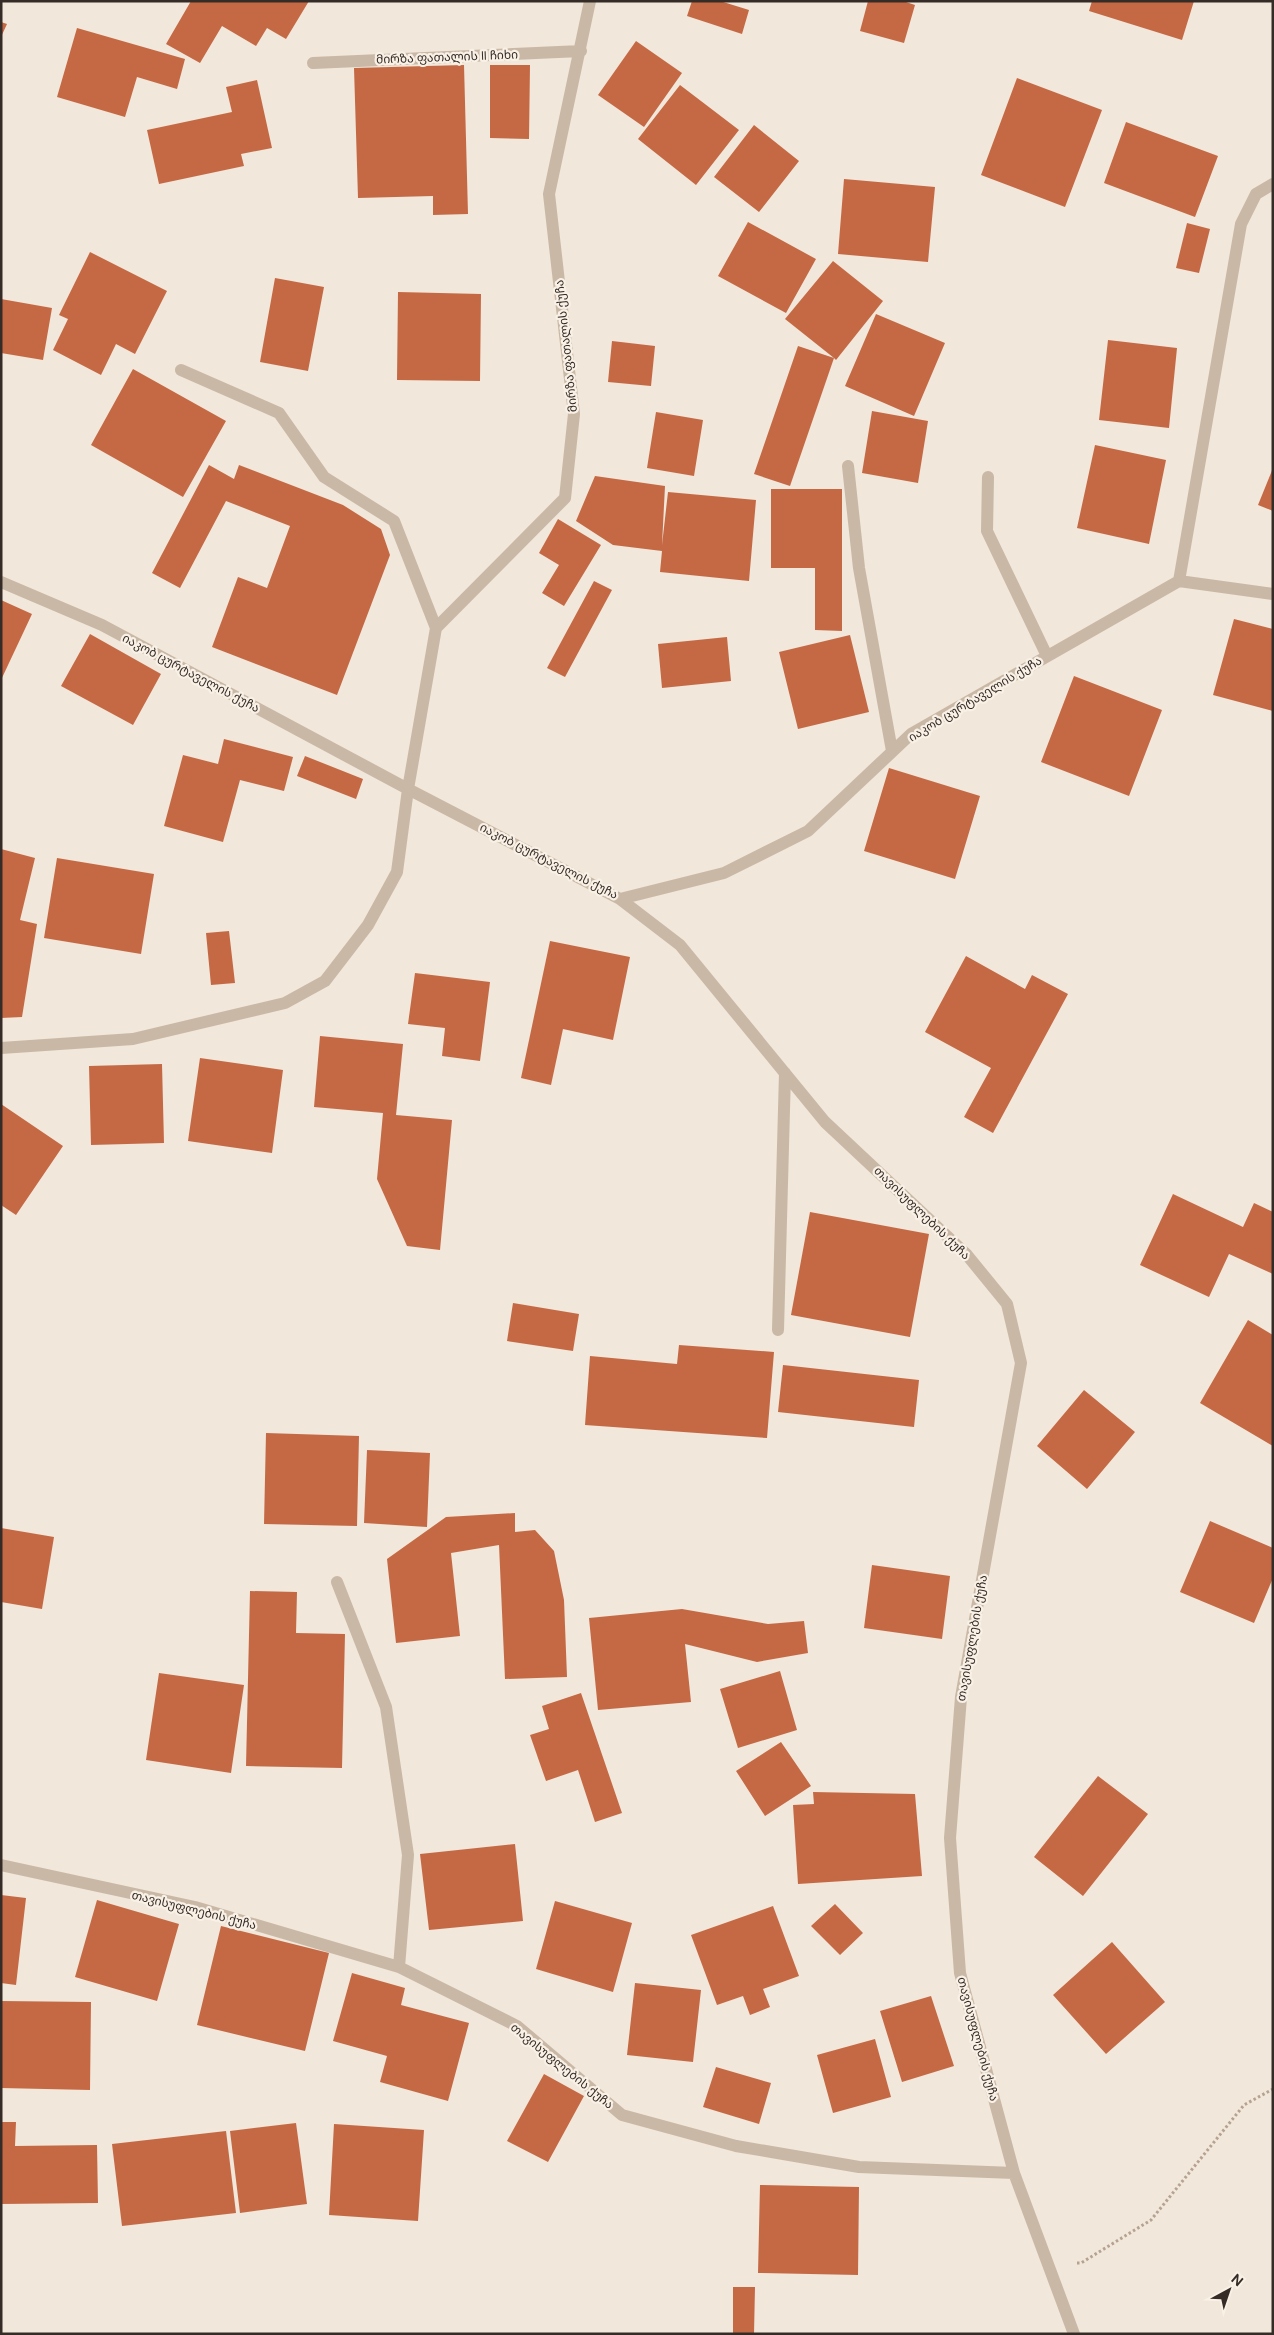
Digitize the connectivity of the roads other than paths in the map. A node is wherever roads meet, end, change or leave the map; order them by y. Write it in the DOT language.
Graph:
graph roads {
  1 [pos="590,1"];
  2 [pos="581,51"];
  3 [pos="313,63"];
  4 [pos="1273,184"];
  5 [pos="180,370"];
  6 [pos="848,466"];
  7 [pos="988,477"];
  8 [pos="1179,581"];
  9 [pos="1,582"];
  10 [pos="1273,594"];
  11 [pos="436,628"];
  12 [pos="1047,656"];
  13 [pos="892,752"];
  14 [pos="408,789"];
  15 [pos="620,898"];
  16 [pos="1,1048"];
  17 [pos="785,1073"];
  18 [pos="778,1330"];
  19 [pos="337,1582"];
  20 [pos="1,1866"];
  21 [pos="399,1967"];
  22 [pos="1014,2174"];
  23 [pos="1074,2334"];
  1 -- 2 [label="street, მირზა ფათალის ქუჩა"];
  2 -- 3 [label="street, მირზა ფათალის II ჩიხი"];
  2 -- 11 [label="street, მირზა ფათალის ქუჩა"];
  4 -- 8 [label="street"];
  5 -- 11 [label="street"];
  6 -- 13 [label="street"];
  7 -- 12 [label="street"];
  8 -- 10 [label="street"];
  8 -- 12 [label="street, იაკობ ცურტაველის ქუჩა"];
  9 -- 14 [label="street, იაკობ ცურტაველის ქუჩა"];
  11 -- 14 [label="street"];
  12 -- 13 [label="street, იაკობ ცურტაველის ქუჩა"];
  13 -- 15 [label="street, იაკობ ცურტაველის ქუჩა"];
  14 -- 15 [label="street, იაკობ ცურტაველის ქუჩა"];
  14 -- 16 [label="street"];
  15 -- 17 [label="street, თავისუფლების ქუჩა"];
  17 -- 18 [label="street"];
  17 -- 22 [label="street, თავისუფლების ქუჩა"];
  19 -- 21 [label="street"];
  20 -- 21 [label="street, თავისუფლების ქუჩა"];
  21 -- 22 [label="street, თავისუფლების ქუჩა"];
  22 -- 23 [label="street"];
}
